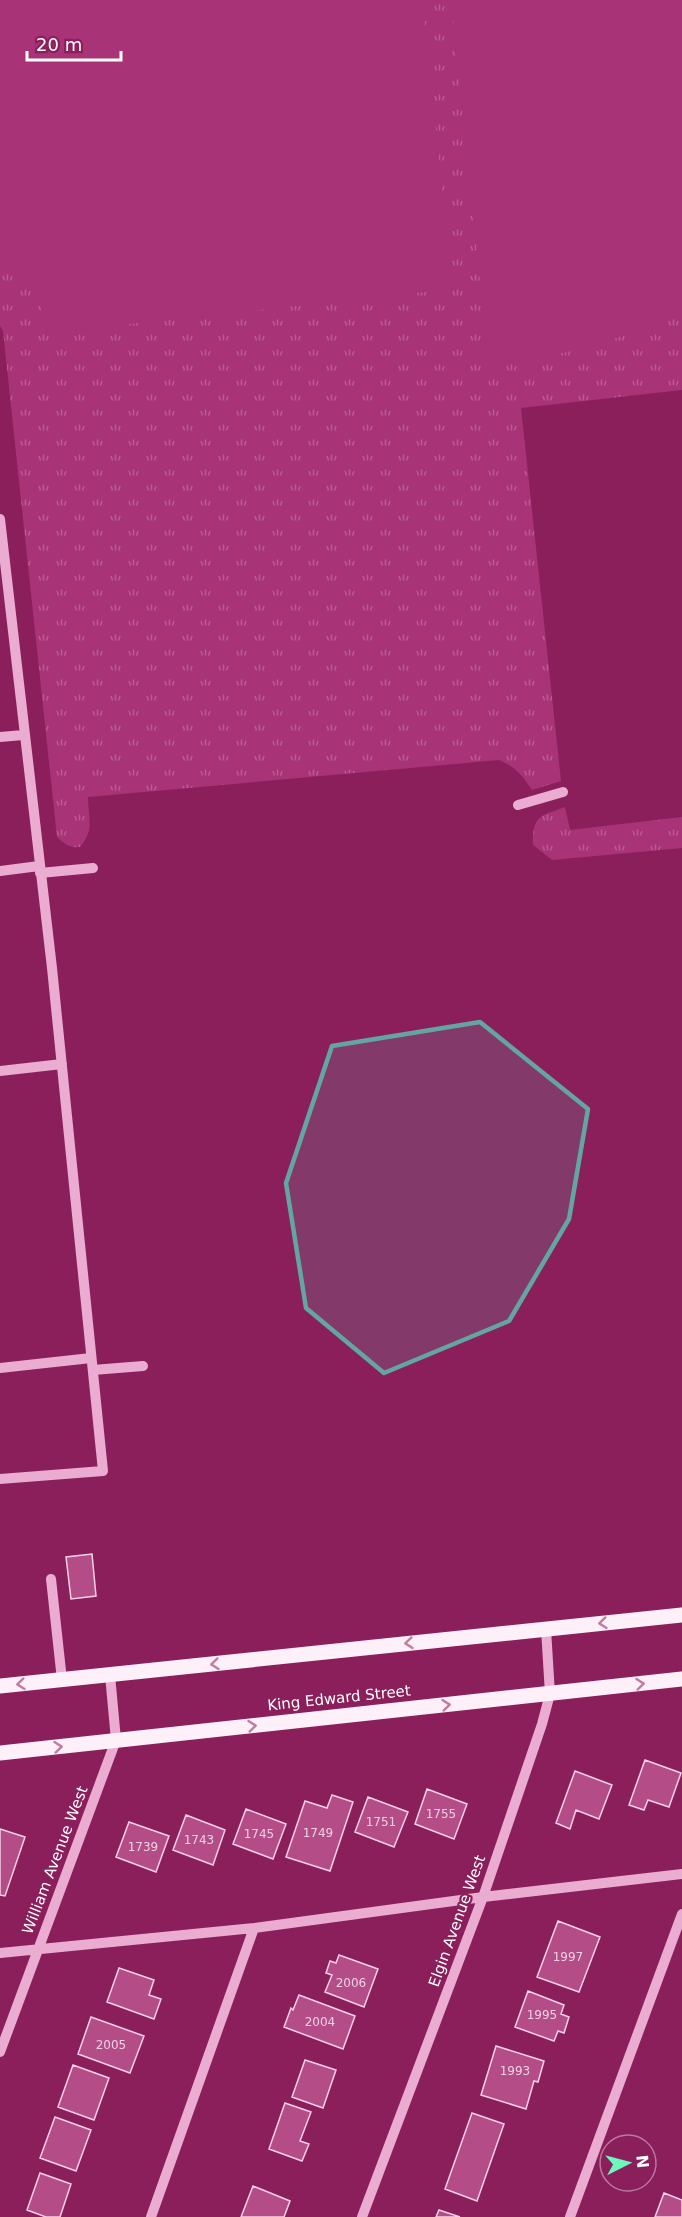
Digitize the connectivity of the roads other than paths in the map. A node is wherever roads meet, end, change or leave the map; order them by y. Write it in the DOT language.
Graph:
graph roads {
  1 [pos="0,519"];
  2 [pos="5,621"];
  3 [pos="23,735"];
  4 [pos="0,737"];
  5 [pos="562,792"];
  6 [pos="518,805"];
  7 [pos="93,868"];
  8 [pos="40,870"];
  9 [pos="0,871"];
  10 [pos="62,1064"];
  11 [pos="0,1071"];
  12 [pos="92,1358"];
  13 [pos="143,1366"];
  14 [pos="0,1368"];
  15 [pos="93,1370"];
  16 [pos="0,1479"];
  17 [pos="51,1579"];
  18 [pos="682,1615"];
  19 [pos="546,1629"];
  20 [pos="111,1675"];
  21 [pos="682,1679"];
  22 [pos="62,1680"];
  23 [pos="0,1686"];
  24 [pos="550,1694"];
  25 [pos="116,1740"];
  26 [pos="0,1753"];
  27 [pos="682,1874"];
  28 [pos="483,1897"];
  29 [pos="682,1914"];
  30 [pos="254,1928"];
  31 [pos="37,1950"];
  32 [pos="0,1953"];
  33 [pos="0,2052"];
  34 [pos="151,2217"];
  35 [pos="363,2217"];
  36 [pos="570,2217"];
  1 -- 2 [label="street"];
  2 -- 3 [label="street"];
  3 -- 4 [label="street"];
  3 -- 8 [label="street"];
  5 -- 6 [label="street"];
  7 -- 8 [label="street"];
  8 -- 9 [label="street"];
  8 -- 10 [label="street"];
  10 -- 11 [label="street"];
  10 -- 12 [label="street"];
  12 -- 14 [label="street"];
  12 -- 15 [label="street"];
  13 -- 15 [label="street"];
  15 -- 16 [label="street"];
  17 -- 22 [label="street"];
  18 -- 19 [label="main road, one-way"];
  19 -- 20 [label="main road, one-way"];
  19 -- 24 [label="street, Elgin Avenue West"];
  20 -- 22 [label="main road"];
  20 -- 25 [label="street, William Avenue West"];
  24 -- 21 [label="main road, King Edward Street, one-way"];
  22 -- 23 [label="main road, one-way"];
  25 -- 24 [label="main road, King Edward Street, one-way"];
  24 -- 28 [label="street, Elgin Avenue West"];
  26 -- 25 [label="main road, King Edward Street, one-way"];
  25 -- 31 [label="street, William Avenue West"];
  27 -- 28 [label="street"];
  28 -- 30 [label="street"];
  28 -- 35 [label="street, Elgin Avenue West"];
  29 -- 36 [label="street"];
  30 -- 31 [label="street"];
  30 -- 34 [label="street"];
  31 -- 32 [label="street"];
  31 -- 33 [label="street, William Avenue West"];
}
